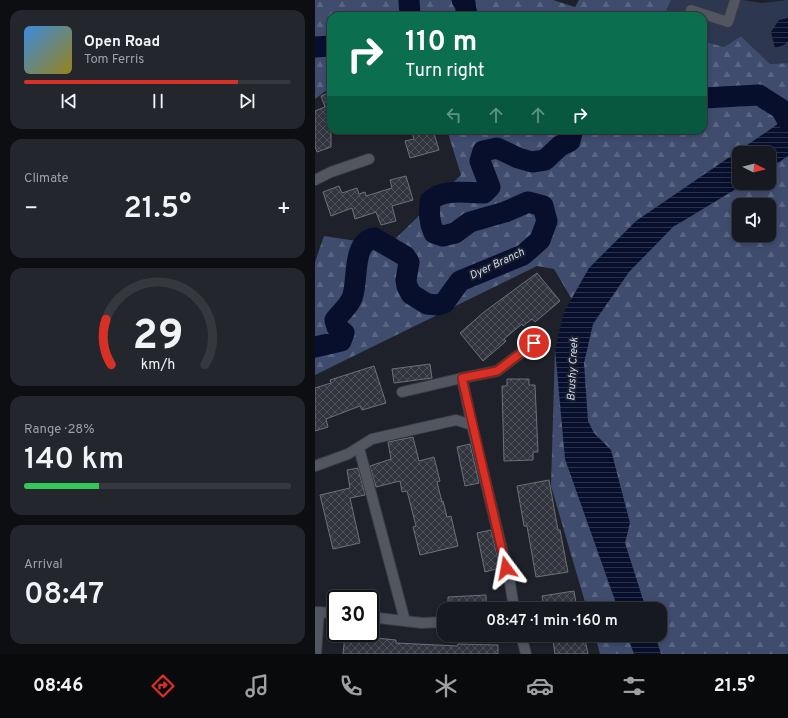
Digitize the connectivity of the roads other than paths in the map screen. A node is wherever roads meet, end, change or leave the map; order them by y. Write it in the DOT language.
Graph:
graph roads {
  1 [pos="735,0"];
  2 [pos="691,10"];
  3 [pos="697,12"];
  4 [pos="707,15"];
  5 [pos="369,159"];
  6 [pos="315,180"];
  7 [pos="534,343"];
  8 [pos="462,378"];
  9 [pos="402,392"];
  10 [pos="472,425"];
  11 [pos="359,448"];
  12 [pos="315,466"];
  13 [pos="512,602"];
  14 [pos="317,612"];
  15 [pos="327,613"];
  16 [pos="379,618"];
  17 [pos="405,621"];
  18 [pos="437,622"];
  19 [pos="523,642"];
  20 [pos="316,654"];
  21 [pos="526,654"];
  1 -- 4 [label="street"];
  2 -- 3 [label="street"];
  5 -- 6 [label="street"];
  7 -- 8 [label="street"];
  8 -- 9 [label="street"];
  8 -- 10 [label="street"];
  10 -- 11 [label="street"];
  10 -- 13 [label="street"];
  11 -- 12 [label="street"];
  11 -- 17 [label="street"];
  14 -- 15 [label="street"];
  14 -- 20 [label="street"];
  16 -- 17 [label="street"];
  17 -- 18 [label="street"];
  19 -- 21 [label="street"];
}
